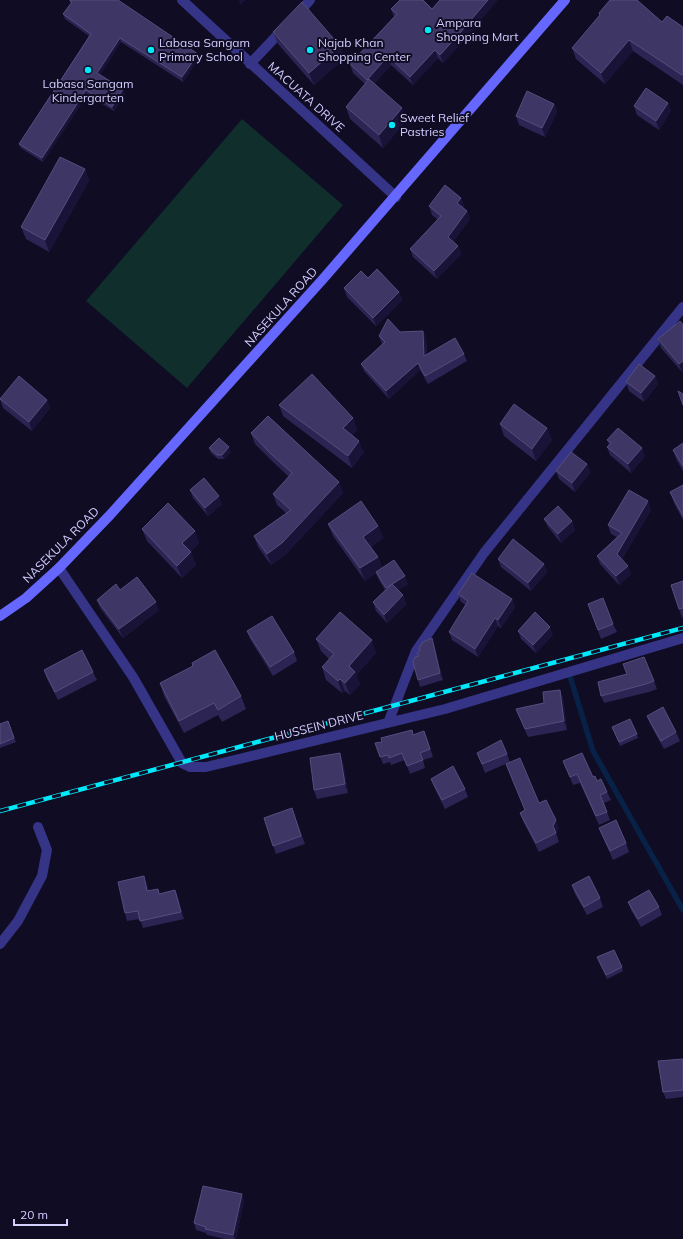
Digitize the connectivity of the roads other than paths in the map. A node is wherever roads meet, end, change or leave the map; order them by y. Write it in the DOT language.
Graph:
graph roads {
  1 [pos="182,0"];
  2 [pos="310,0"];
  3 [pos="565,0"];
  4 [pos="250,64"];
  5 [pos="396,197"];
  6 [pos="683,307"];
  7 [pos="59,568"];
  8 [pos="0,616"];
  9 [pos="683,638"];
  10 [pos="388,723"];
  11 [pos="38,827"];
  12 [pos="0,944"];
  1 -- 4 [label="street, MACUATA DRIVE"];
  2 -- 4 [label="street"];
  3 -- 5 [label="main road, NASEKULA ROAD"];
  4 -- 5 [label="street, MACUATA DRIVE"];
  5 -- 7 [label="main road, NASEKULA ROAD"];
  6 -- 10 [label="street"];
  7 -- 8 [label="main road, NASEKULA ROAD"];
  7 -- 10 [label="street, HUSSEIN DRIVE"];
  9 -- 10 [label="street, HUSSEIN DRIVE"];
  11 -- 12 [label="street"];
}
